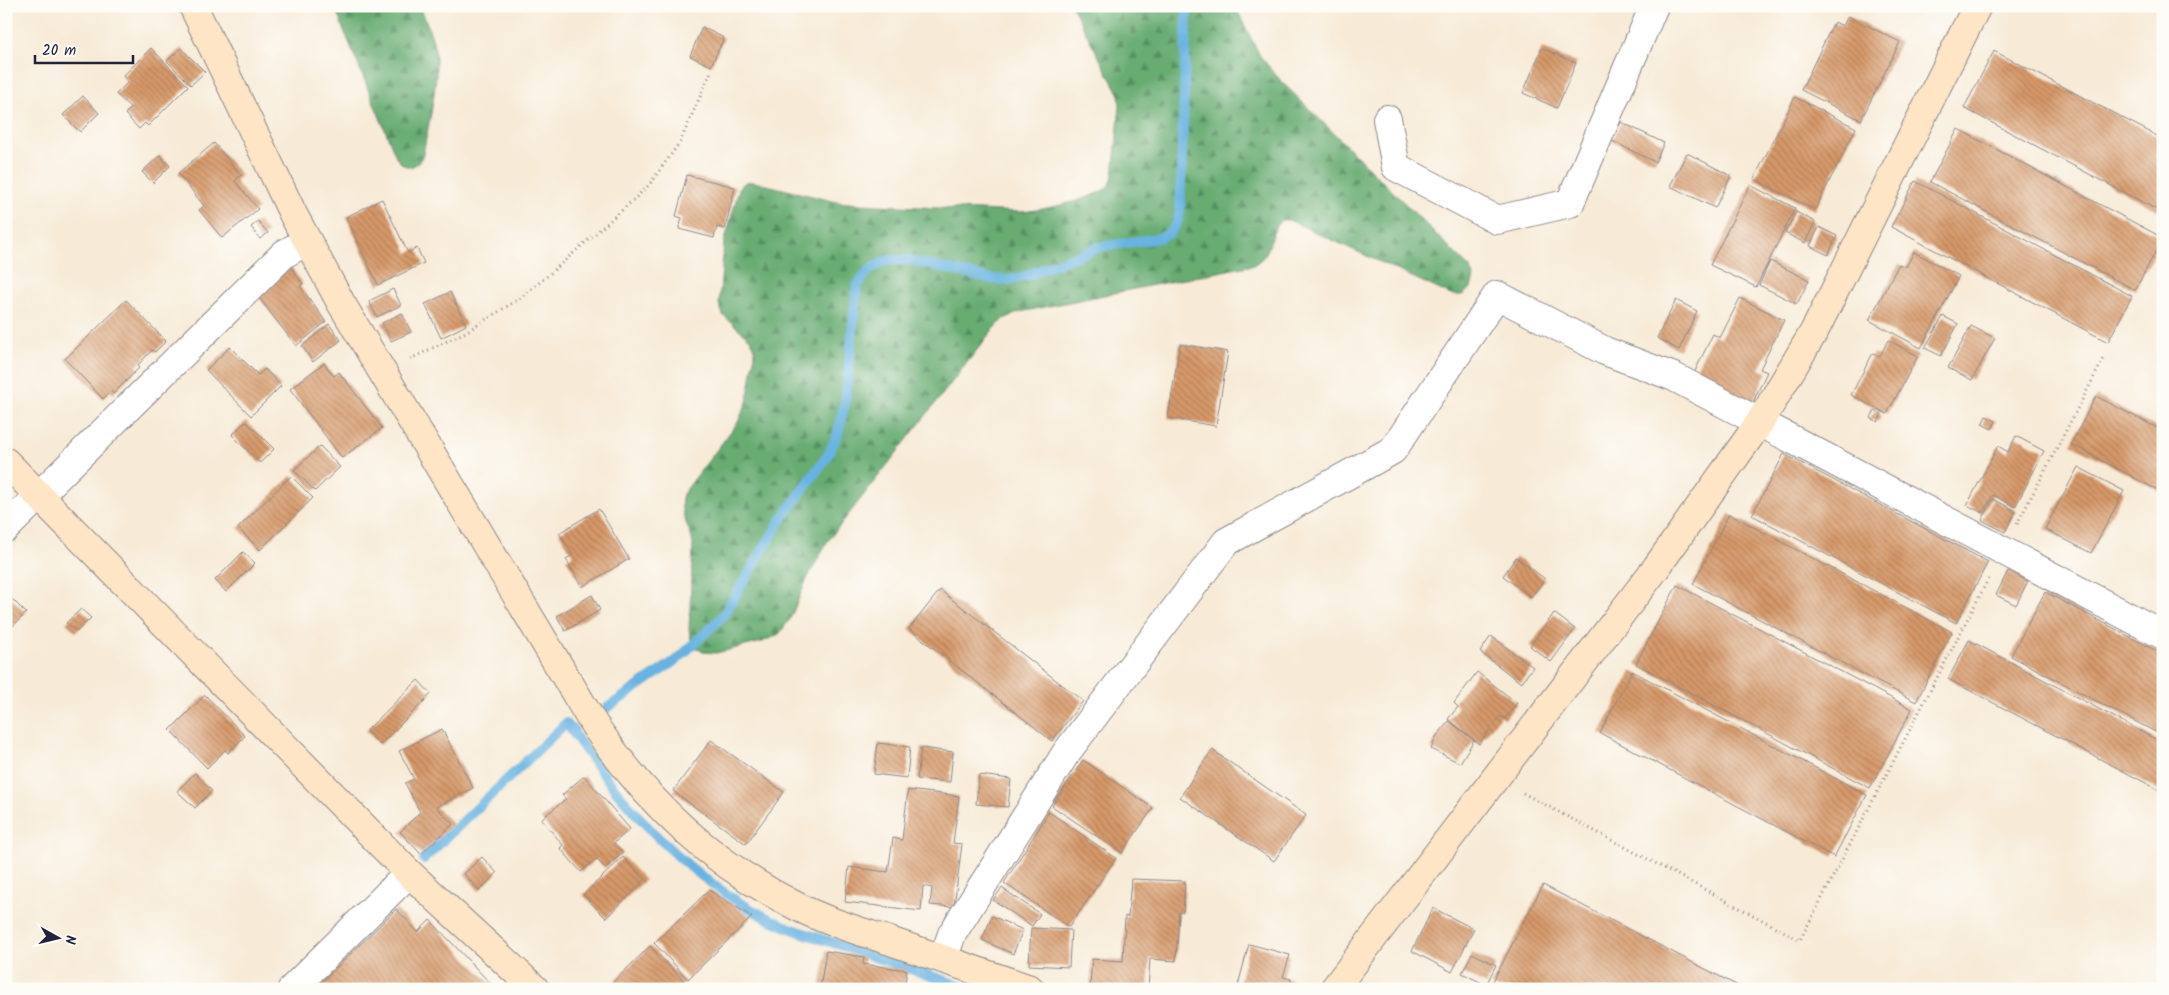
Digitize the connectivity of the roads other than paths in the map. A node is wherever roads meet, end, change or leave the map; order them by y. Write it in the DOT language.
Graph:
graph roads {
  1 [pos="193,6"];
  2 [pos="1654,6"];
  3 [pos="1976,6"];
  4 [pos="1387,119"];
  5 [pos="307,241"];
  6 [pos="1760,422"];
  7 [pos="6,462"];
  8 [pos="39,496"];
  9 [pos="6,528"];
  10 [pos="2163,634"];
  11 [pos="409,873"];
  12 [pos="943,959"];
  13 [pos="292,989"];
  14 [pos="535,989"];
  15 [pos="1030,989"];
  16 [pos="1334,989"];
  1 -- 5 [label="street"];
  2 -- 4 [label="street"];
  3 -- 6 [label="street"];
  5 -- 8 [label="street"];
  5 -- 12 [label="street"];
  6 -- 10 [label="street"];
  6 -- 12 [label="street"];
  6 -- 16 [label="street"];
  7 -- 8 [label="street"];
  8 -- 9 [label="street"];
  8 -- 11 [label="street"];
  11 -- 13 [label="street"];
  11 -- 14 [label="street"];
  12 -- 15 [label="street"];
}
